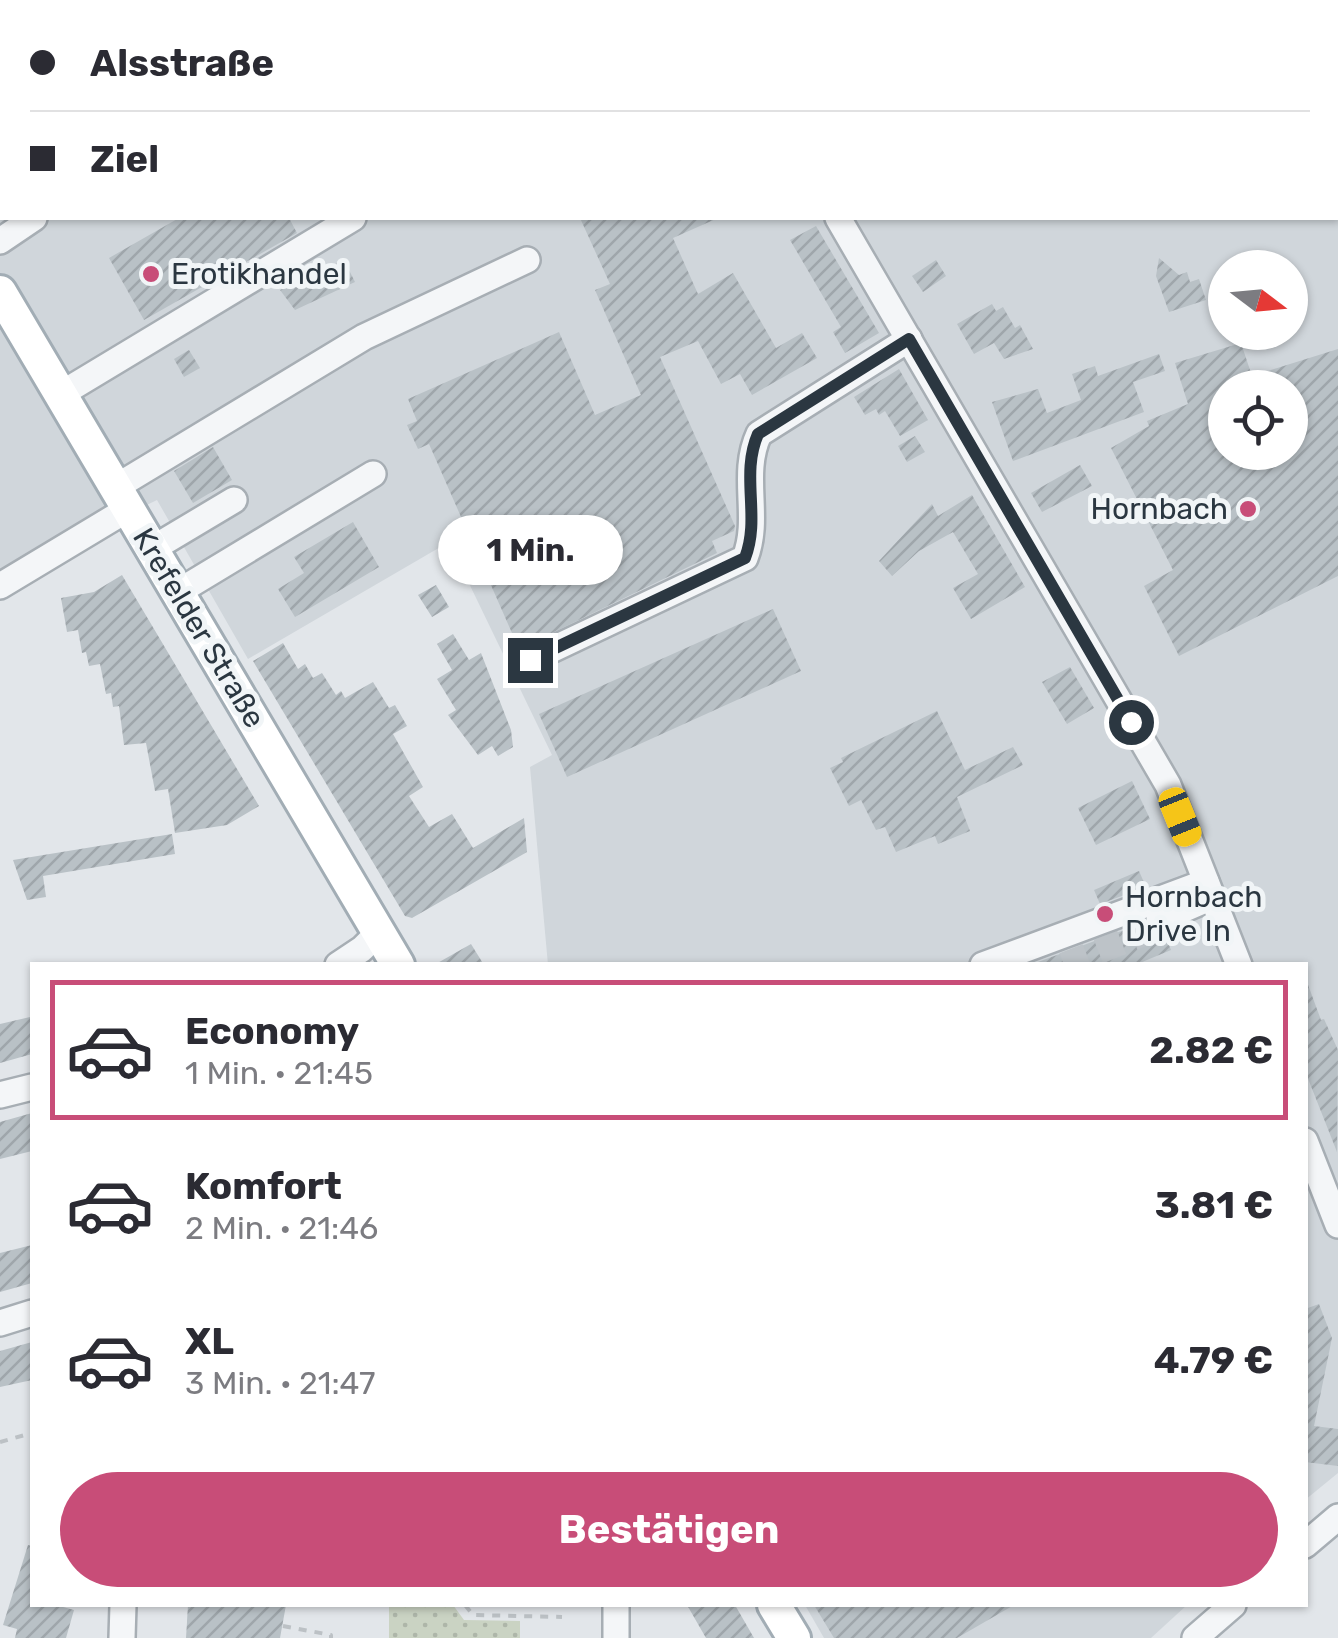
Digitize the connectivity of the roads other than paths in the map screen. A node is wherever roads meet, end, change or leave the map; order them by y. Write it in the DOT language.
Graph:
graph roads {
  1 [pos="31,220"];
  2 [pos="349,220"];
  3 [pos="839,220"];
  4 [pos="0,242"];
  5 [pos="528,260"];
  6 [pos="0,292"];
  7 [pos="909,339"];
  8 [pos="60,394"];
  9 [pos="374,474"];
  10 [pos="122,498"];
  11 [pos="234,500"];
  12 [pos="152,549"];
  13 [pos="0,586"];
  14 [pos="178,592"];
  15 [pos="530,660"];
  16 [pos="1209,889"];
  17 [pos="1160,920"];
  18 [pos="379,932"];
  19 [pos="342,962"];
  20 [pos="396,962"];
  21 [pos="992,962"];
  22 [pos="1237,962"];
  23 [pos="30,1088"];
  24 [pos="0,1095"];
  25 [pos="1308,1149"];
  26 [pos="1338,1225"];
  27 [pos="30,1314"];
  28 [pos="0,1323"];
  29 [pos="1338,1517"];
  30 [pos="1308,1542"];
  31 [pos="123,1607"];
  32 [pos="616,1607"];
  33 [pos="775,1607"];
  34 [pos="1231,1607"];
  35 [pos="122,1638"];
  36 [pos="616,1638"];
  37 [pos="794,1638"];
  38 [pos="1195,1638"];
  1 -- 4 [label="street"];
  2 -- 8 [label="street"];
  3 -- 7 [label="street"];
  5 -- 10 [label="street"];
  6 -- 8 [label="main road, Krefelder Straße"];
  7 -- 15 [label="street"];
  7 -- 16 [label="street"];
  8 -- 10 [label="main road, Krefelder Straße"];
  9 -- 14 [label="street"];
  10 -- 12 [label="main road, Krefelder Straße"];
  10 -- 13 [label="street"];
  11 -- 12 [label="street"];
  12 -- 14 [label="main road, Krefelder Straße"];
  14 -- 18 [label="main road, Krefelder Straße"];
  16 -- 17 [label="street"];
  16 -- 21 [label="street"];
  16 -- 22 [label="street"];
  18 -- 19 [label="street"];
  18 -- 20 [label="main road, Krefelder Straße"];
  23 -- 24 [label="street"];
  25 -- 26 [label="street"];
  27 -- 28 [label="street"];
  29 -- 30 [label="street"];
  31 -- 35 [label="street"];
  32 -- 36 [label="street"];
  33 -- 37 [label="main road"];
  34 -- 38 [label="street"];
}
